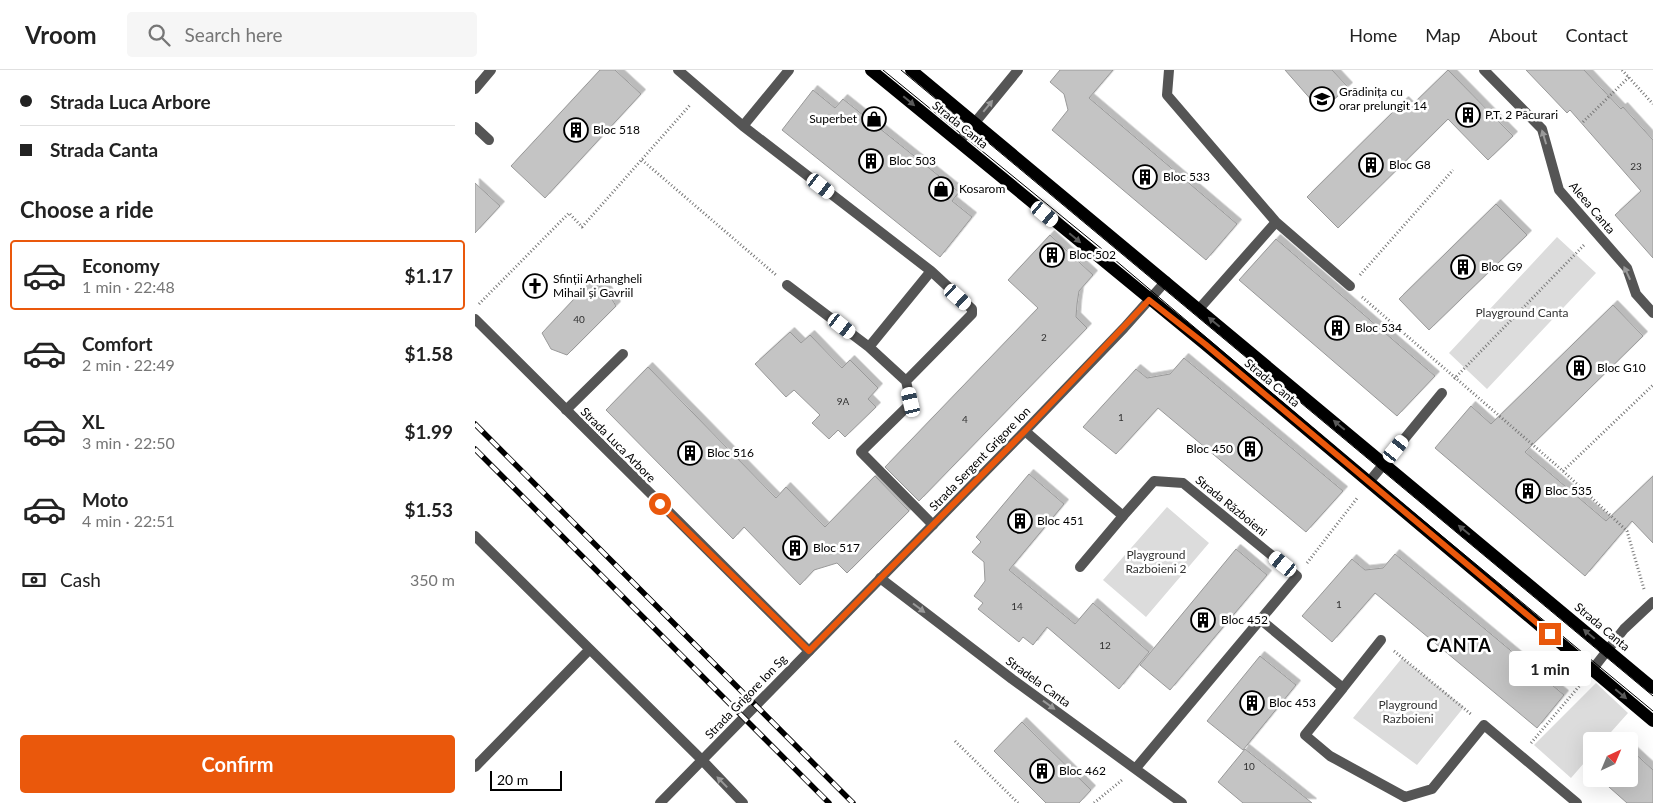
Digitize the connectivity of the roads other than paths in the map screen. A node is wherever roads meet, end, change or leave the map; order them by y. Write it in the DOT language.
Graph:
graph roads {
  1 [pos="491,70"];
  2 [pos="678,70"];
  3 [pos="789,70"];
  4 [pos="871,70"];
  5 [pos="911,70"];
  6 [pos="1018,70"];
  7 [pos="1169,70"];
  8 [pos="1484,70"];
  9 [pos="475,88"];
  10 [pos="975,123"];
  11 [pos="743,126"];
  12 [pos="475,127"];
  13 [pos="489,140"];
  14 [pos="959,142"];
  15 [pos="1276,222"];
  16 [pos="931,271"];
  17 [pos="1167,281"];
  18 [pos="787,285"];
  19 [pos="1350,286"];
  20 [pos="1149,300"];
  21 [pos="1199,309"];
  22 [pos="1653,313"];
  23 [pos="475,319"];
  24 [pos="869,347"];
  25 [pos="623,354"];
  26 [pos="905,382"];
  27 [pos="1442,393"];
  28 [pos="566,410"];
  29 [pos="1025,431"];
  30 [pos="1385,463"];
  31 [pos="1369,482"];
  32 [pos="1123,516"];
  33 [pos="933,524"];
  34 [pos="475,536"];
  35 [pos="1079,567"];
  36 [pos="880,578"];
  37 [pos="1651,604"];
  38 [pos="1261,620"];
  39 [pos="1381,640"];
  40 [pos="589,650"];
  41 [pos="1608,650"];
  42 [pos="809,651"];
  43 [pos="1593,670"];
  44 [pos="1343,688"];
  45 [pos="1653,688"];
  46 [pos="1653,721"];
  47 [pos="702,760"];
  48 [pos="475,767"];
  49 [pos="1136,768"];
  50 [pos="664,802"];
  51 [pos="743,803"];
  52 [pos="1182,803"];
  53 [pos="1577,803"];
  1 -- 9 [label="street"];
  2 -- 11 [label="street"];
  3 -- 11 [label="street"];
  4 -- 14 [label="main road, Strada Canta, one-way"];
  5 -- 10 [label="main road, Strada Canta"];
  10 -- 6 [label="street, one-way"];
  7 -- 15 [label="street"];
  22 -- 8 [label="street, Aleea Canta, one-way"];
  10 -- 14 [label="street"];
  10 -- 17 [label="main road, Strada Canta"];
  11 -- 16 [label="street"];
  12 -- 13 [label="street"];
  14 -- 20 [label="main road, Strada Canta, one-way"];
  15 -- 19 [label="street"];
  15 -- 21 [label="street"];
  16 -- 24 [label="street"];
  16 -- 26 [label="street"];
  17 -- 20 [label="street, Strada Sergent Grigore Ion"];
  17 -- 21 [label="main road, Strada Canta"];
  18 -- 24 [label="street"];
  20 -- 29 [label="street, Strada Sergent Grigore Ion"];
  20 -- 31 [label="main road, Strada Canta"];
  30 -- 21 [label="main road, Strada Canta, one-way"];
  23 -- 28 [label="street, Strada Luca Arbore"];
  24 -- 26 [label="street"];
  25 -- 28 [label="street"];
  26 -- 33 [label="street"];
  27 -- 30 [label="street"];
  28 -- 42 [label="street, Strada Luca Arbore"];
  29 -- 32 [label="street"];
  29 -- 33 [label="street, Strada Sergent Grigore Ion"];
  30 -- 31 [label="street"];
  41 -- 30 [label="main road, Strada Canta, one-way"];
  31 -- 43 [label="main road, Strada Canta"];
  32 -- 35 [label="street"];
  32 -- 38 [label="street, Strada Războieni"];
  33 -- 36 [label="street, Strada Sergent Grigore Ion"];
  34 -- 40 [label="street"];
  36 -- 42 [label="street, Strada Sergent Grigore Ion"];
  36 -- 49 [label="street, Stradela Canta, one-way"];
  37 -- 41 [label="street"];
  38 -- 44 [label="street"];
  38 -- 49 [label="street"];
  39 -- 44 [label="street"];
  40 -- 47 [label="street"];
  40 -- 48 [label="street"];
  41 -- 43 [label="street"];
  41 -- 45 [label="main road, Strada Canta"];
  42 -- 47 [label="street, Strada Grigore Ion Sg"];
  43 -- 46 [label="main road, Strada Canta, one-way"];
  44 -- 53 [label="street"];
  47 -- 50 [label="street"];
  51 -- 47 [label="street, one-way"];
  49 -- 52 [label="street, Stradela Canta"];
}
